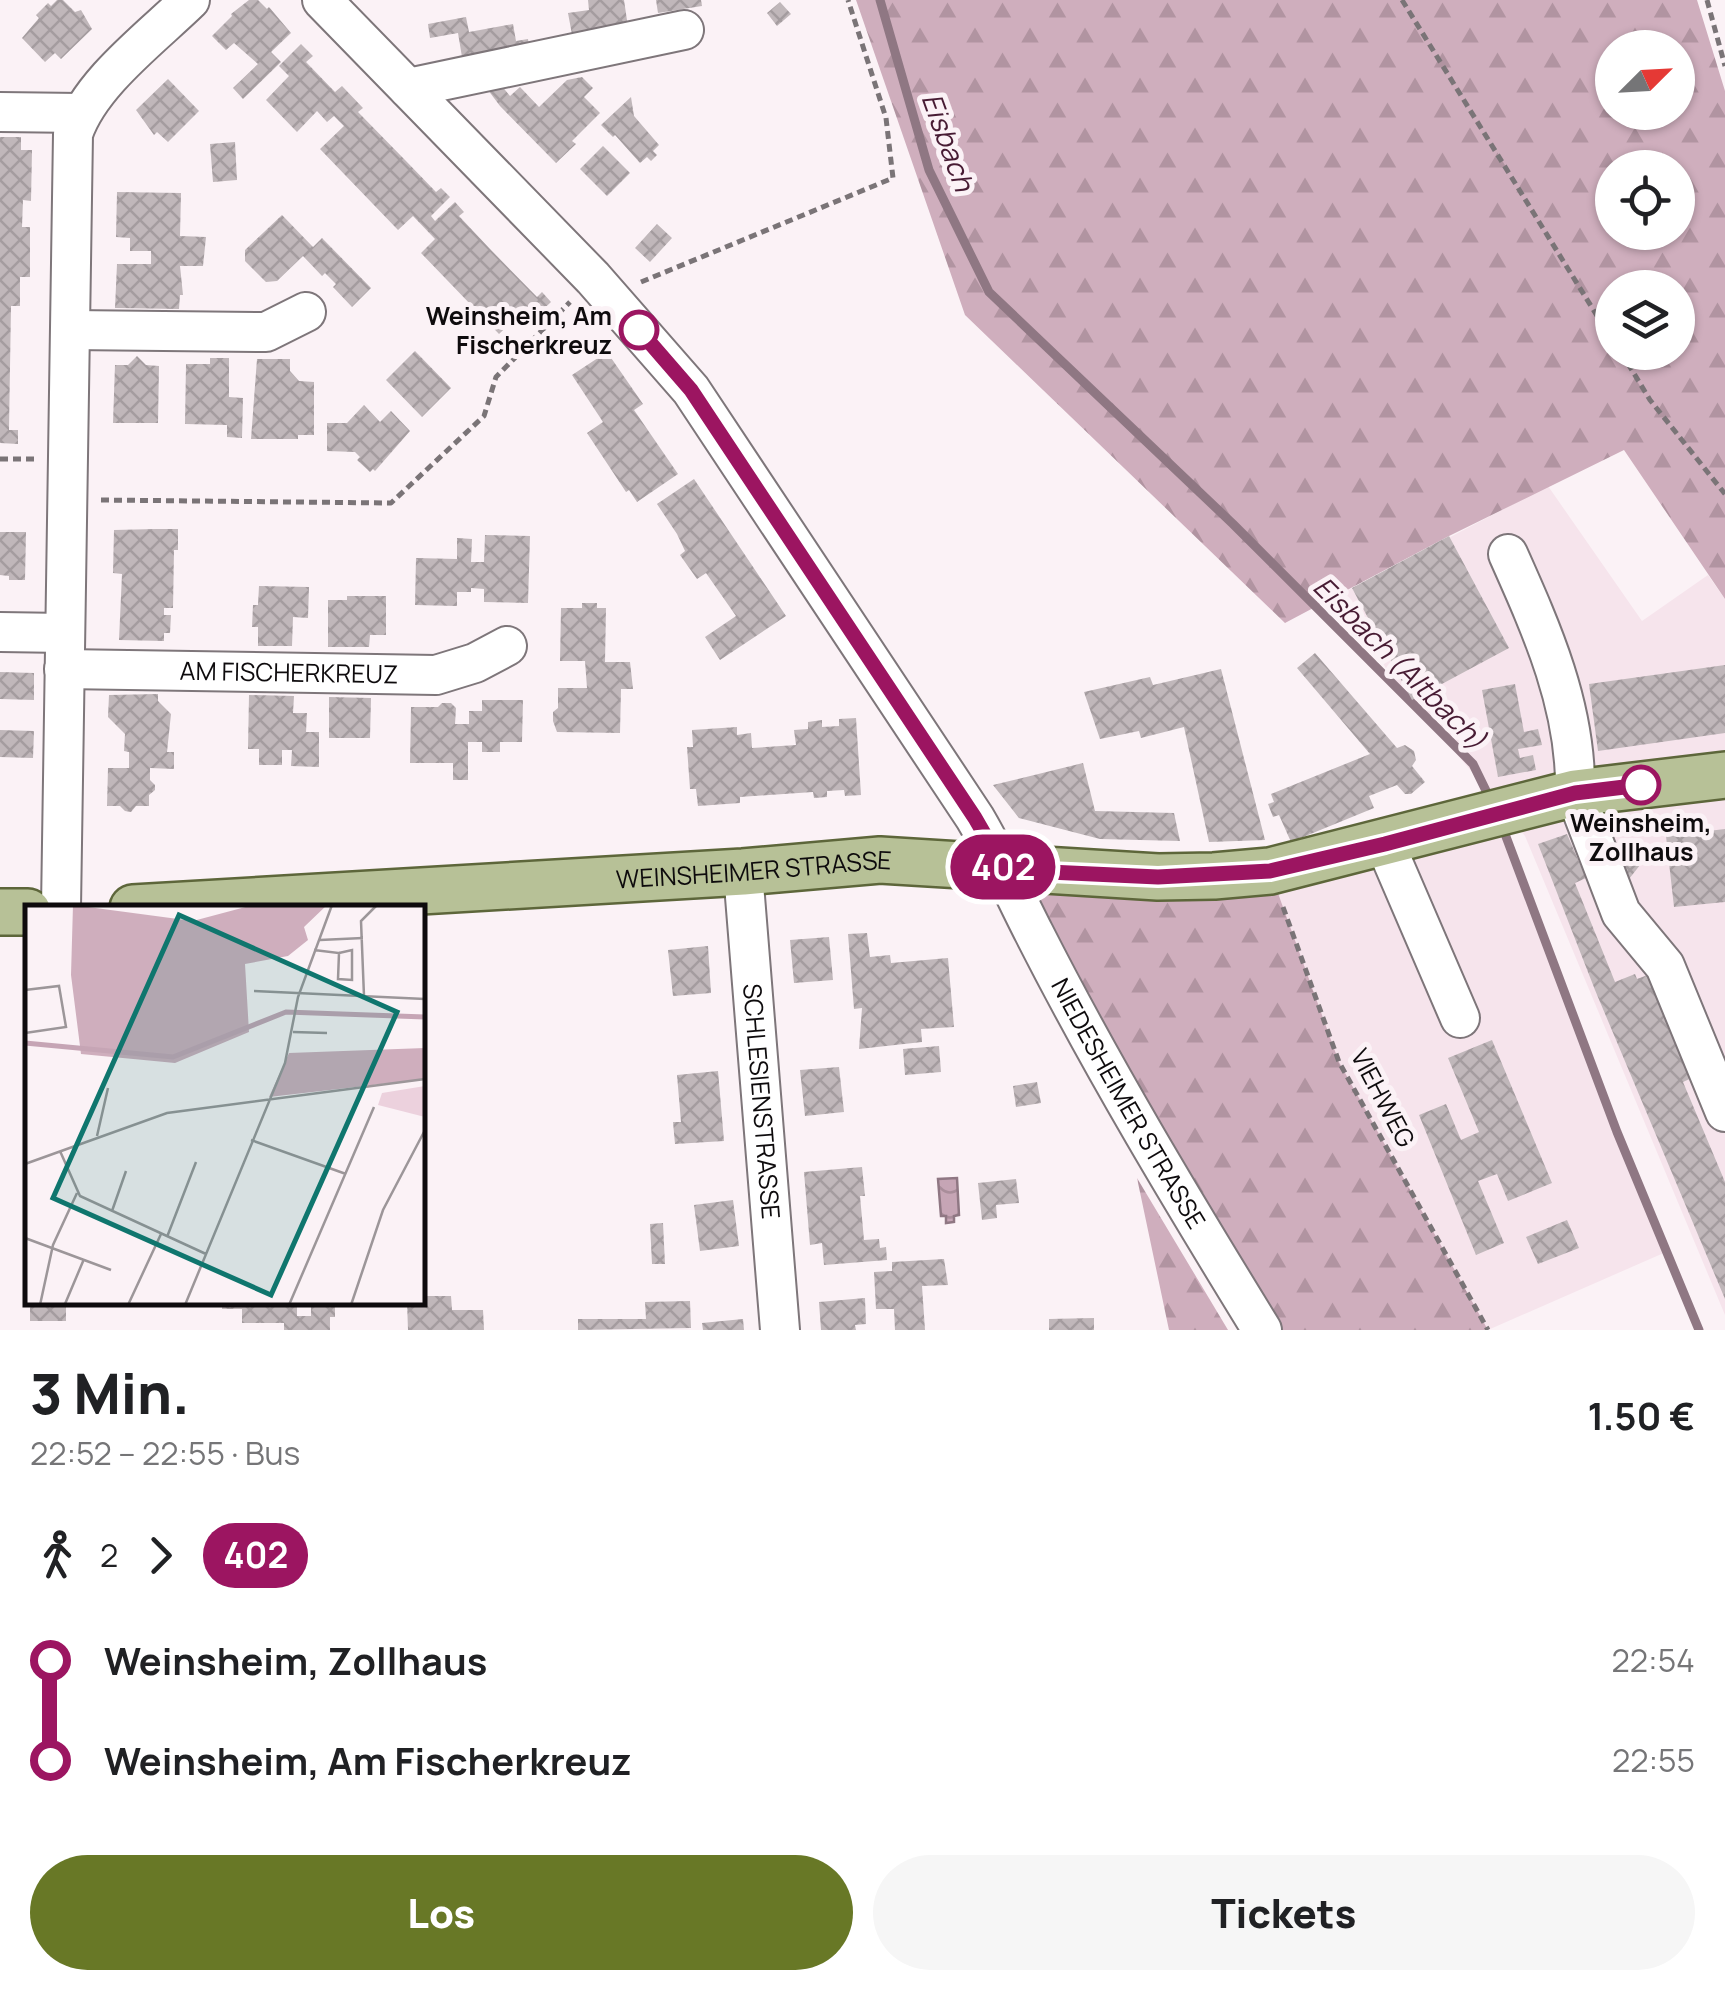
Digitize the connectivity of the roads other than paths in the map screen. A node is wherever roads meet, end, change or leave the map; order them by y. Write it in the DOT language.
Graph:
graph roads {
  1 [pos="190,0"];
  2 [pos="322,0"];
  3 [pos="684,30"];
  4 [pos="408,88"];
  5 [pos="0,112"];
  6 [pos="80,113"];
  7 [pos="306,312"];
  8 [pos="70,330"];
  9 [pos="1508,554"];
  10 [pos="0,632"];
  11 [pos="507,646"];
  12 [pos="64,651"];
  13 [pos="1725,775"];
  14 [pos="1575,793"];
  15 [pos="1385,844"];
  16 [pos="1005,870"];
  17 [pos="743,872"];
  18 [pos="61,905"];
  19 [pos="185,905"];
  20 [pos="1460,1018"];
  21 [pos="1725,1112"];
  22 [pos="780,1330"];
  23 [pos="1262,1330"];
  1 -- 6 [label="street"];
  2 -- 4 [label="street, NIEDESHEIMER STRASSE"];
  3 -- 4 [label="street"];
  4 -- 16 [label="street, NIEDESHEIMER STRASSE"];
  5 -- 6 [label="street"];
  6 -- 8 [label="street"];
  7 -- 8 [label="street"];
  8 -- 12 [label="street"];
  9 -- 14 [label="street"];
  10 -- 12 [label="street, AM FISCHERKREUZ"];
  11 -- 12 [label="street, AM FISCHERKREUZ"];
  12 -- 18 [label="street"];
  13 -- 14 [label="main road, WEINSHEIMER STRASSE"];
  14 -- 15 [label="main road, WEINSHEIMER STRASSE"];
  14 -- 21 [label="street"];
  15 -- 16 [label="main road, WEINSHEIMER STRASSE"];
  15 -- 20 [label="street"];
  16 -- 17 [label="main road, WEINSHEIMER STRASSE"];
  16 -- 23 [label="street, NIEDESHEIMER STRASSE"];
  17 -- 19 [label="main road, WEINSHEIMER STRASSE"];
  17 -- 22 [label="street, SCHLESIENSTRASSE"];
}
